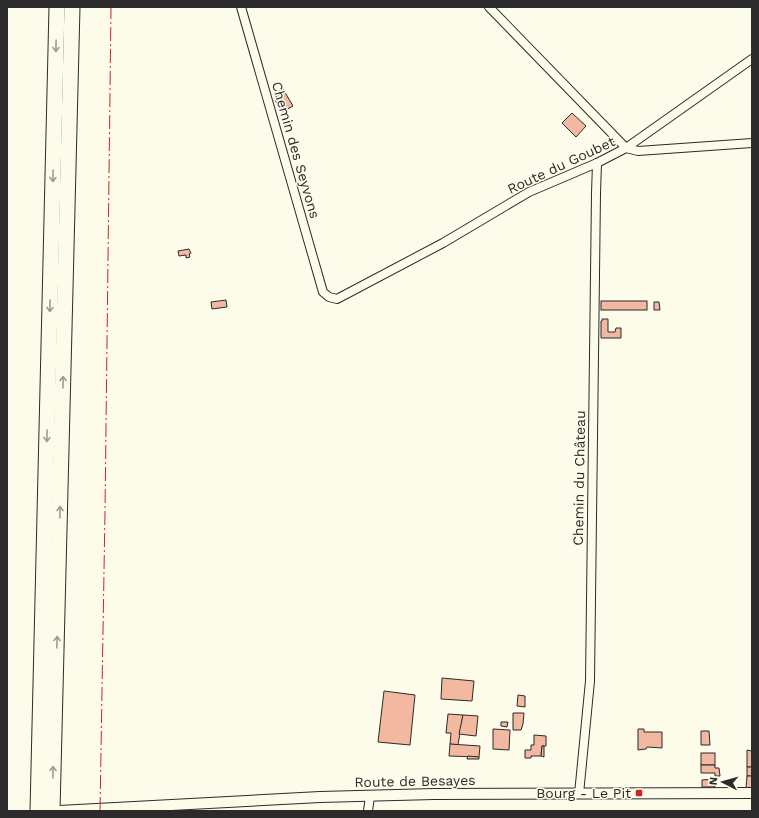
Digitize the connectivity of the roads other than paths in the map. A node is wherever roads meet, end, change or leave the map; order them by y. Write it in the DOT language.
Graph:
graph roads {
  1 [pos="57,7"];
  2 [pos="72,7"];
  3 [pos="241,7"];
  4 [pos="489,7"];
  5 [pos="752,59"];
  6 [pos="752,143"];
  7 [pos="626,148"];
  8 [pos="597,163"];
  9 [pos="329,297"];
  10 [pos="752,793"];
  11 [pos="579,794"];
  12 [pos="370,796"];
  13 [pos="38,811"];
  14 [pos="52,811"];
  15 [pos="59,811"];
  16 [pos="368,811"];
  1 -- 13 [label="highway, one-way"];
  14 -- 2 [label="highway, one-way"];
  3 -- 9 [label="street, Chemin des Seyvons"];
  4 -- 7 [label="street"];
  5 -- 7 [label="street, Route du Goubet"];
  6 -- 7 [label="street"];
  7 -- 8 [label="street, Route du Goubet"];
  8 -- 9 [label="street, Route du Goubet"];
  8 -- 11 [label="street, Chemin du Château"];
  10 -- 11 [label="street, Route de Besayes"];
  11 -- 12 [label="street, Route de Besayes"];
  12 -- 15 [label="street, Route de Besayes"];
  12 -- 16 [label="street"];
}
